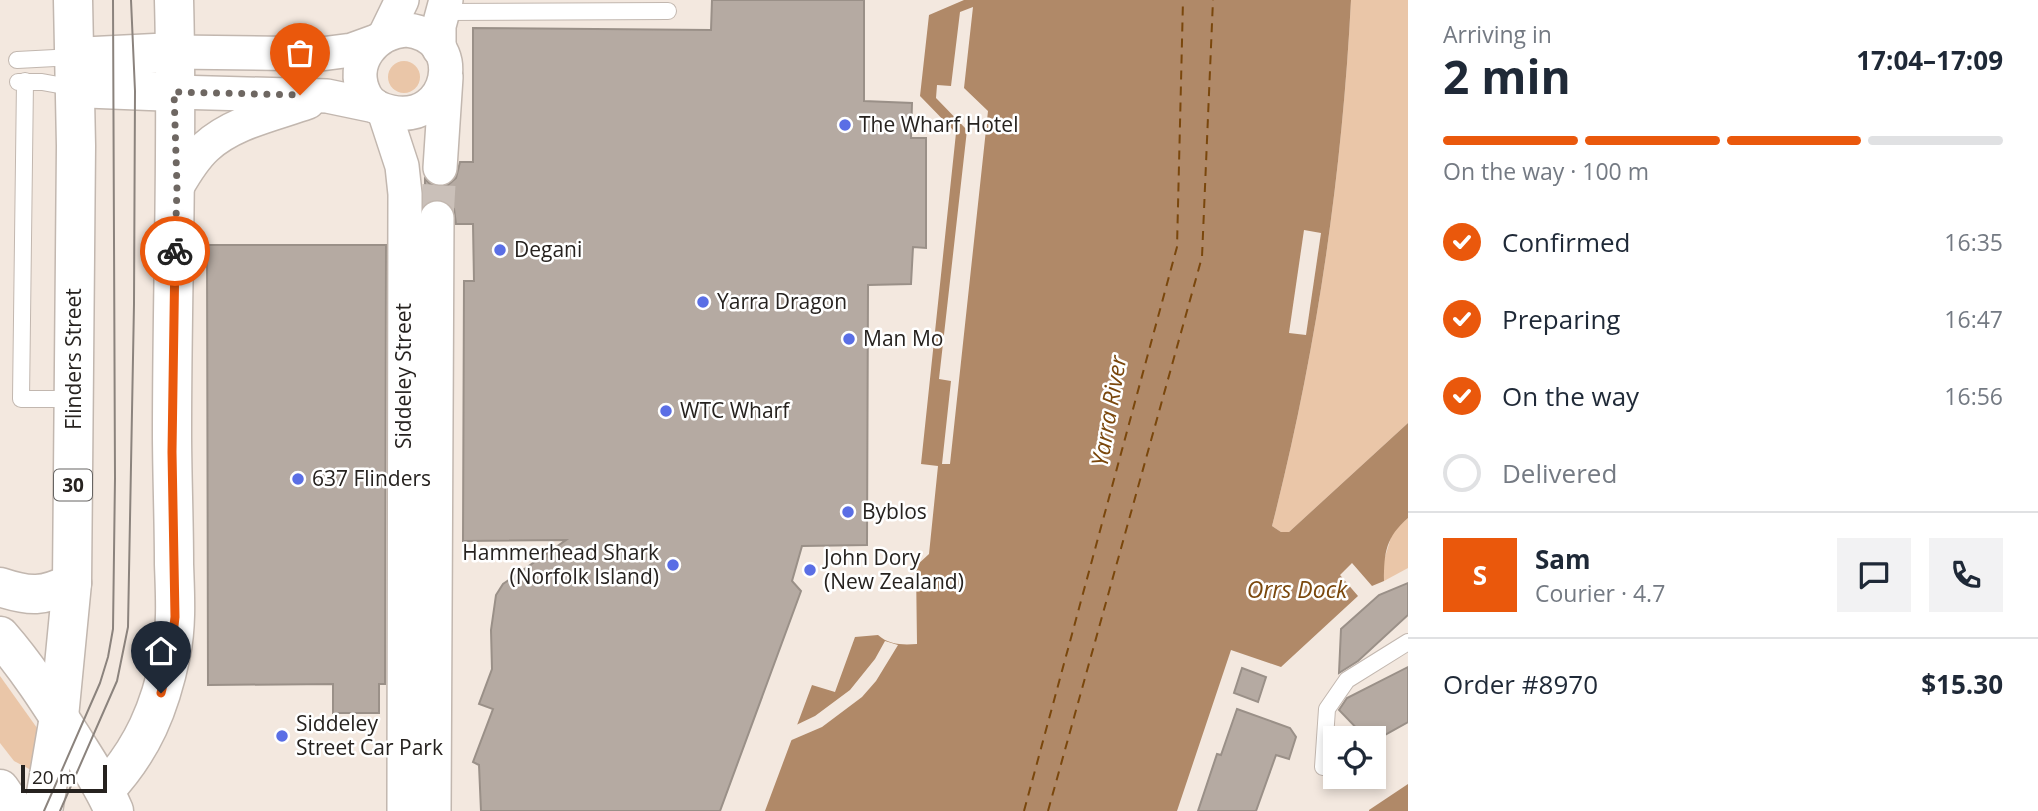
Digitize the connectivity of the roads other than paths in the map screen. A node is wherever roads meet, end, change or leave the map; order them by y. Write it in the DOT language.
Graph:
graph roads {
  1 [pos="73,0"];
  2 [pos="174,0"];
  3 [pos="402,0"];
  4 [pos="445,6"];
  5 [pos="668,11"];
  6 [pos="379,38"];
  7 [pos="175,52"];
  8 [pos="17,60"];
  9 [pos="443,62"];
  10 [pos="75,72"];
  11 [pos="174,92"];
  12 [pos="327,96"];
  13 [pos="380,109"];
  14 [pos="440,169"];
  15 [pos="177,187"];
  16 [pos="437,218"];
  17 [pos="74,399"];
  18 [pos="72,583"];
  19 [pos="0,587"];
  20 [pos="0,636"];
  21 [pos="1408,642"];
  22 [pos="59,717"];
  23 [pos="1326,726"];
  24 [pos="419,759"];
  25 [pos="0,789"];
  26 [pos="100,804"];
  27 [pos="15,811"];
  28 [pos="43,811"];
  29 [pos="404,811"];
  30 [pos="434,811"];
  1 -- 10 [label="main road, Flinders Street / 30"];
  2 -- 7 [label="main road"];
  3 -- 6 [label="street"];
  4 -- 5 [label="lane"];
  4 -- 9 [label="street"];
  6 -- 7 [label="street"];
  6 -- 9 [label="street"];
  6 -- 13 [label="street"];
  7 -- 10 [label="main road"];
  7 -- 11 [label="main road"];
  8 -- 10 [label="lane"];
  9 -- 13 [label="street"];
  9 -- 14 [label="street"];
  10 -- 11 [label="main road"];
  10 -- 17 [label="main road, Flinders Street / 30"];
  10 -- 17 [label="lane"];
  11 -- 12 [label="street"];
  11 -- 15 [label="main road"];
  12 -- 13 [label="street"];
  12 -- 15 [label="street"];
  13 -- 24 [label="street, Siddeley Street"];
  15 -- 26 [label="main road"];
  16 -- 24 [label="street, Siddeley Street"];
  17 -- 18 [label="main road, Flinders Street / 30"];
  18 -- 19 [label="main road"];
  18 -- 22 [label="main road, Flinders Street / 30"];
  20 -- 22 [label="main road"];
  21 -- 23 [label="lane"];
  22 -- 26 [label="main road"];
  22 -- 28 [label="main road, 30"];
  24 -- 29 [label="street, Siddeley Street"];
  24 -- 30 [label="street, Siddeley Street"];
  25 -- 27 [label="main road"];
}
